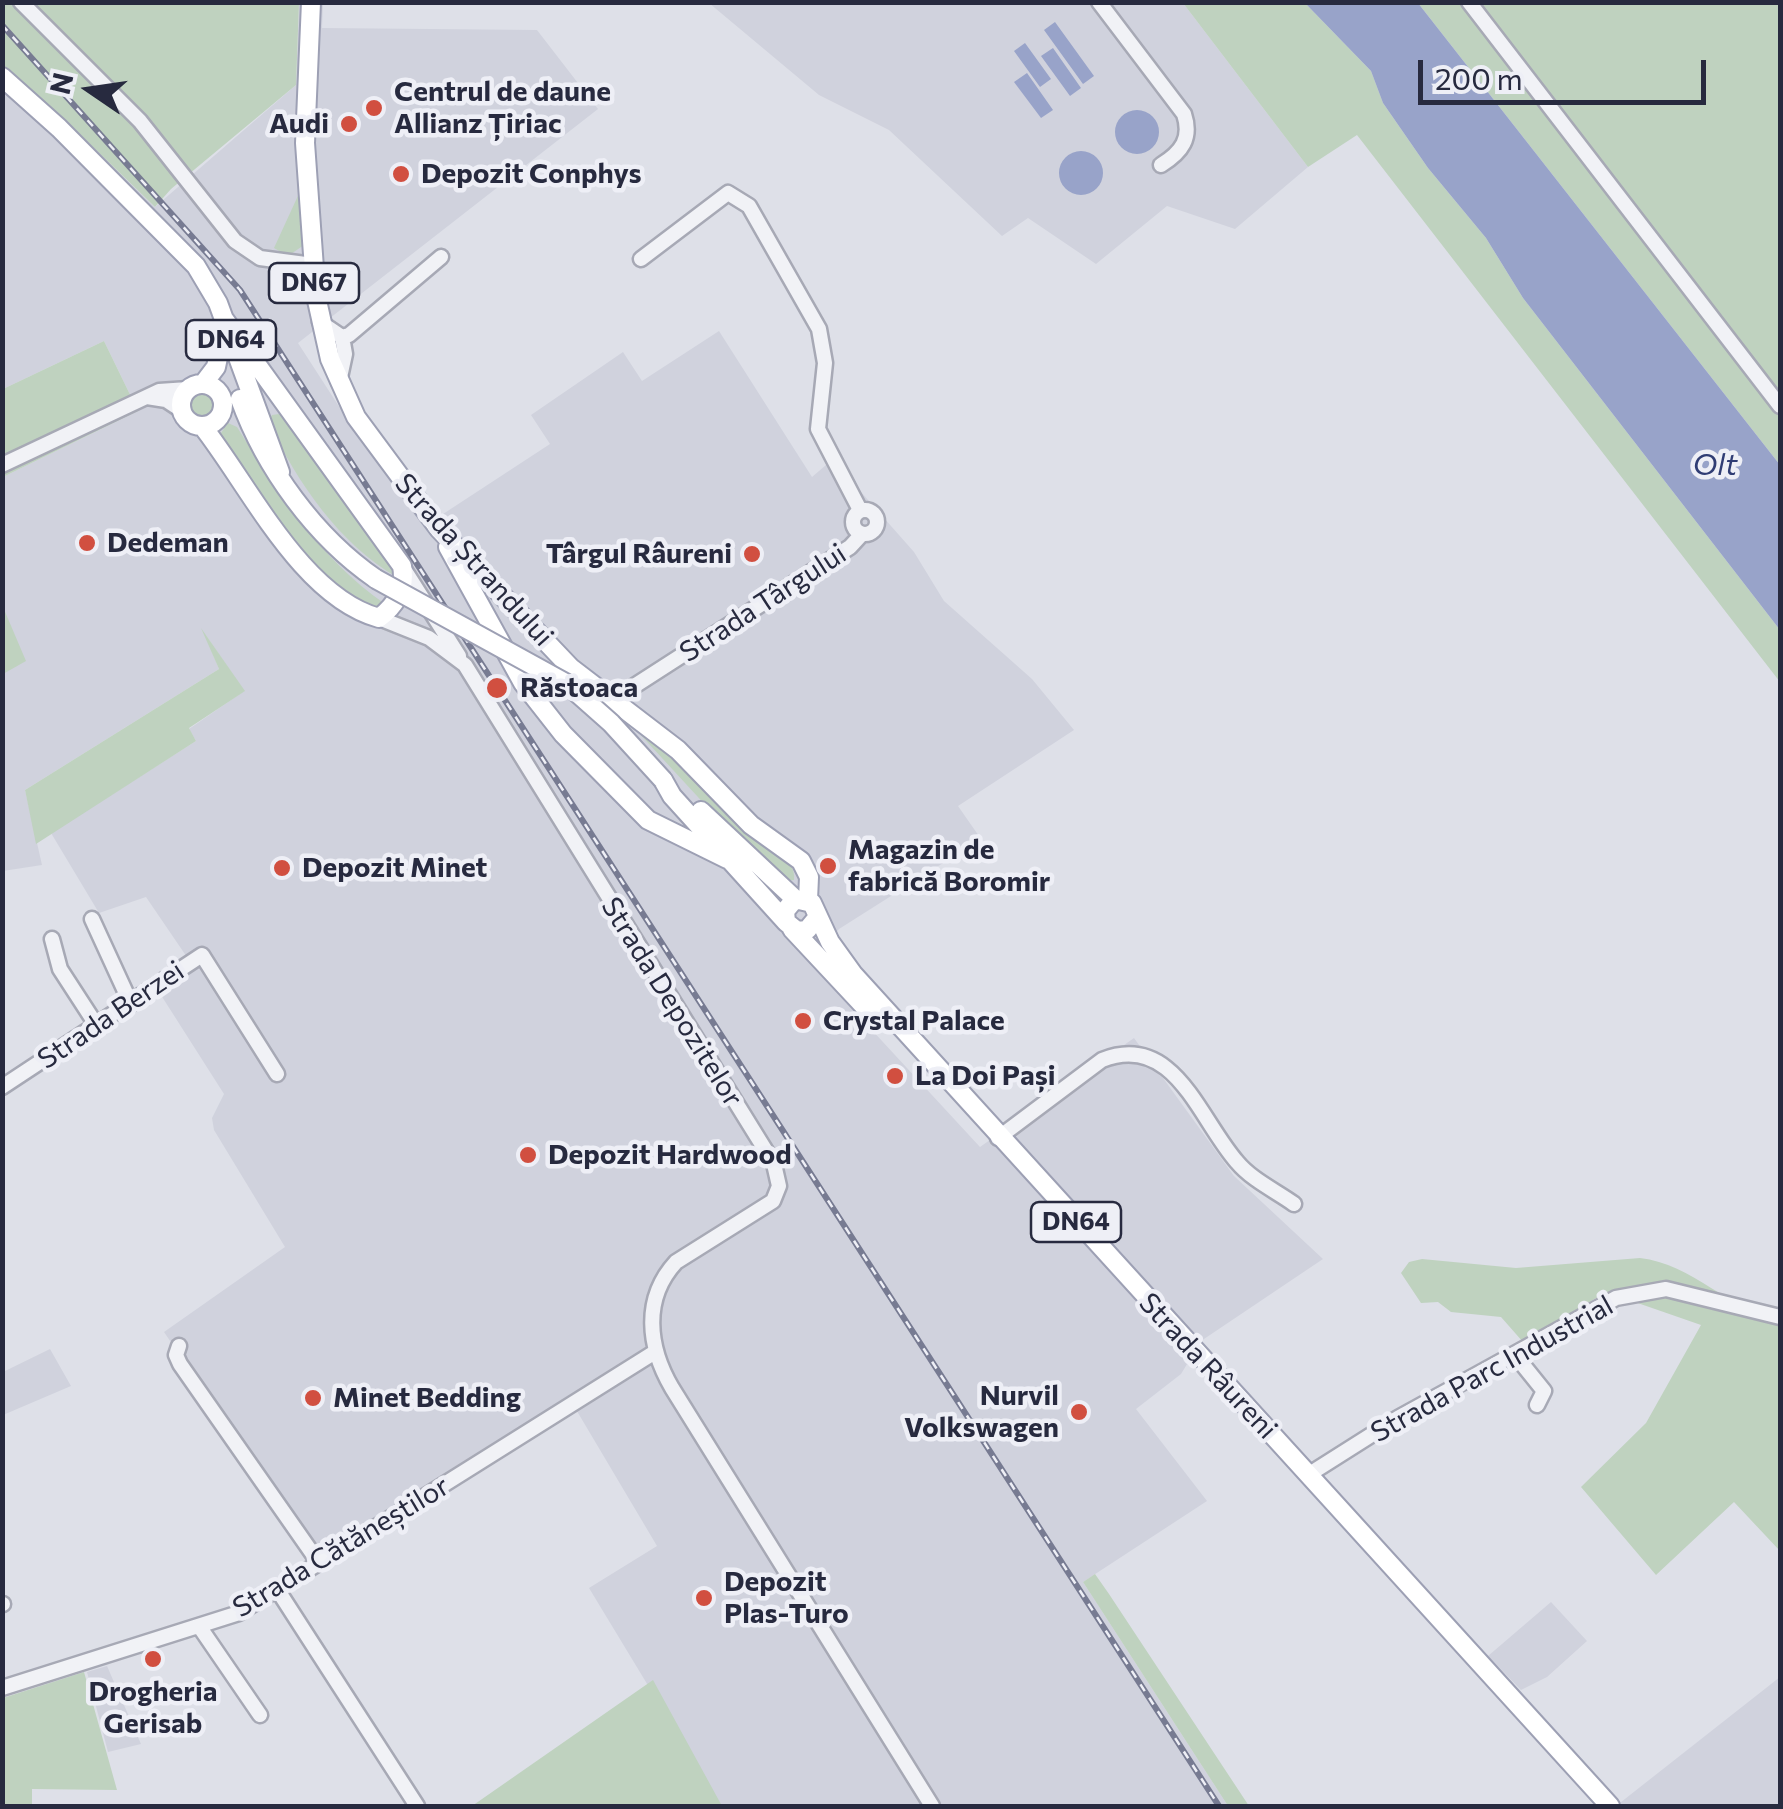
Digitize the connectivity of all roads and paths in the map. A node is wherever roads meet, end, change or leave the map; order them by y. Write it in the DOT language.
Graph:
graph roads {
  1 [pos="21,2"];
  2 [pos="310,2"];
  3 [pos="1098,2"];
  4 [pos="1469,2"];
  5 [pos="2,78"];
  6 [pos="1162,165"];
  7 [pos="153,225"];
  8 [pos="441,257"];
  9 [pos="641,259"];
  10 [pos="313,265"];
  11 [pos="224,318"];
  12 [pos="320,322"];
  13 [pos="342,336"];
  14 [pos="221,343"];
  15 [pos="338,382"];
  16 [pos="196,386"];
  17 [pos="146,397"];
  18 [pos="282,402"];
  19 [pos="1780,406"];
  20 [pos="181,410"];
  21 [pos="211,422"];
  22 [pos="255,422"];
  23 [pos="2,466"];
  24 [pos="439,529"];
  25 [pos="402,566"];
  26 [pos="379,618"];
  27 [pos="528,622"];
  28 [pos="496,637"];
  29 [pos="464,665"];
  30 [pos="611,701"];
  31 [pos="663,780"];
  32 [pos="727,859"];
  33 [pos="806,906"];
  34 [pos="92,919"];
  35 [pos="789,925"];
  36 [pos="52,939"];
  37 [pos="131,1004"];
  38 [pos="97,1026"];
  39 [pos="277,1074"];
  40 [pos="2,1088"];
  41 [pos="998,1138"];
  42 [pos="1294,1204"];
  43 [pos="1780,1317"];
  44 [pos="179,1346"];
  45 [pos="655,1352"];
  46 [pos="1515,1355"];
  47 [pos="1538,1405"];
  48 [pos="1276,1455"];
  49 [pos="1308,1475"];
  50 [pos="1329,1512"];
  51 [pos="319,1563"];
  52 [pos="277,1589"];
  53 [pos="199,1626"];
  54 [pos="2,1688"];
  55 [pos="260,1715"];
  56 [pos="417,1806"];
  57 [pos="932,1806"];
  58 [pos="1597,1806"];
  59 [pos="1610,1806"];
  1 -- 10 [label="street"];
  2 -- 10 [label="main road, Strada Ștrandului / DN67"];
  3 -- 6 [label="street"];
  4 -- 19 [label="street"];
  5 -- 7 [label="main road, DN64"];
  7 -- 11 [label="main road, DN64"];
  7 -- 14 [label="main road, DN64"];
  8 -- 13 [label="street"];
  9 -- 30 [label="street, Strada Târgului"];
  10 -- 12 [label="main road, Strada Ștrandului / DN67"];
  11 -- 18 [label="main road"];
  11 -- 22 [label="main road, DN64"];
  12 -- 13 [label="street"];
  12 -- 15 [label="main road, Strada Ștrandului / DN67"];
  13 -- 15 [label="street"];
  14 -- 16 [label="main road"];
  14 -- 22 [label="main road, DN64"];
  15 -- 24 [label="main road, Strada Ștrandului / DN67"];
  16 -- 17 [label="street"];
  16 -- 20 [label="main road"];
  16 -- 21 [label="main road"];
  17 -- 20 [label="street"];
  17 -- 23 [label="street"];
  18 -- 22 [label="main road"];
  18 -- 25 [label="main road"];
  20 -- 21 [label="main road"];
  21 -- 22 [label="main road"];
  21 -- 26 [label="main road"];
  22 -- 31 [label="main road, DN64, bridge"];
  24 -- 27 [label="main road, Strada Ștrandului / DN67"];
  24 -- 28 [label="main road, DN67"];
  25 -- 26 [label="main road"];
  25 -- 29 [label="street"];
  26 -- 29 [label="street, Strada Depozitelor"];
  27 -- 28 [label="main road"];
  27 -- 30 [label="main road, Strada Ștrandului / DN67"];
  28 -- 32 [label="main road, DN67"];
  29 -- 45 [label="street, Strada Depozitelor"];
  30 -- 33 [label="main road, Strada Ștrandului / DN67"];
  31 -- 32 [label="main road, DN64"];
  31 -- 33 [label="main road, DN64"];
  32 -- 35 [label="main road, DN67"];
  33 -- 35 [label="main road"];
  33 -- 35 [label="main road"];
  33 -- 41 [label="main road, Strada Râureni / DN64"];
  34 -- 37 [label="street"];
  35 -- 48 [label="main road, Strada Râureni / DN64"];
  36 -- 38 [label="street"];
  37 -- 38 [label="street, Strada Berzei"];
  37 -- 39 [label="street, Strada Berzei"];
  38 -- 40 [label="street, Strada Berzei"];
  41 -- 42 [label="street"];
  41 -- 49 [label="main road, Strada Râureni / DN64"];
  43 -- 46 [label="street, Strada Parc Industrial"];
  44 -- 51 [label="street"];
  45 -- 51 [label="street, Strada Cătăneștilor"];
  45 -- 57 [label="street, Strada Depozitelor"];
  46 -- 47 [label="street"];
  46 -- 49 [label="street, Strada Parc Industrial"];
  48 -- 49 [label="street"];
  48 -- 50 [label="main road, Strada Râureni / DN64"];
  49 -- 50 [label="street"];
  49 -- 59 [label="main road, Strada Râureni / DN64"];
  50 -- 58 [label="main road, Strada Râureni / DN64"];
  51 -- 52 [label="street, Strada Cătăneștilor"];
  52 -- 53 [label="street, Strada Cătăneștilor"];
  52 -- 56 [label="street"];
  53 -- 54 [label="street, Strada Cătăneștilor"];
  53 -- 55 [label="street"];
}
